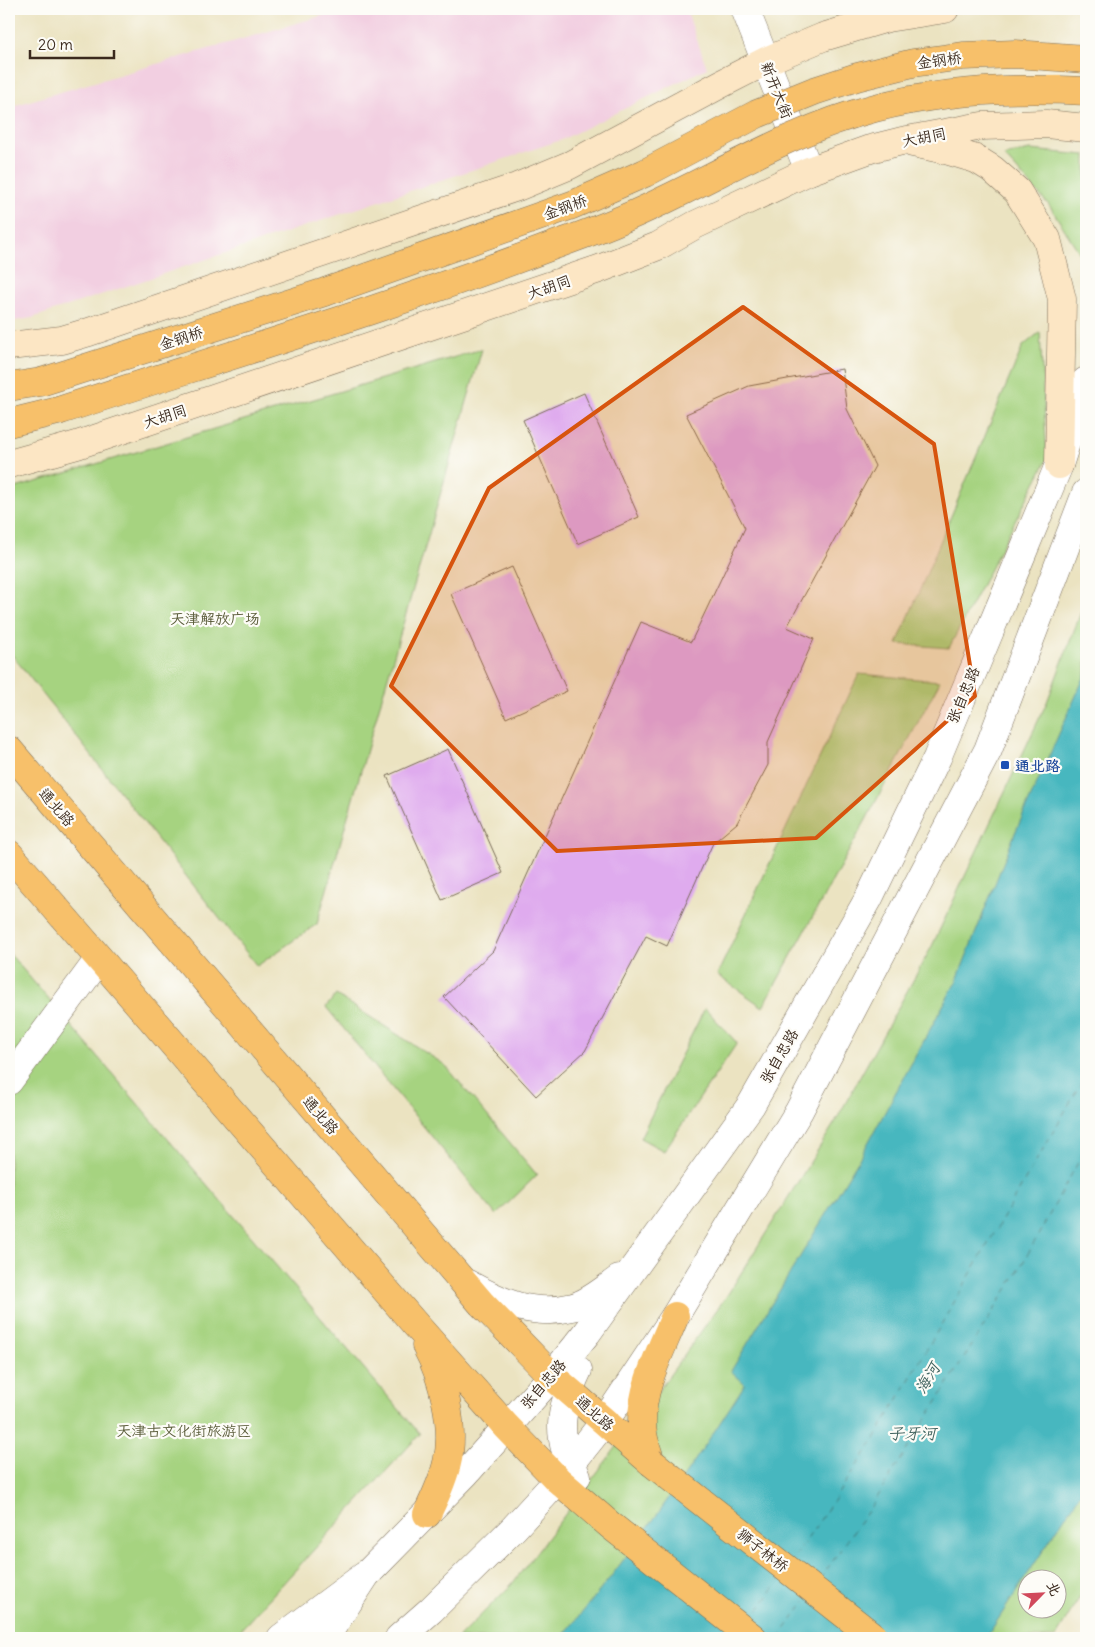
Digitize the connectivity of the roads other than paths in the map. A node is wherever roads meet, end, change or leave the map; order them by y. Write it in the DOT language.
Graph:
graph roads {
  1 [pos="745,9"];
  2 [pos="945,9"];
  3 [pos="1086,59"];
  4 [pos="766,61"];
  5 [pos="1086,91"];
  6 [pos="1086,128"];
  7 [pos="902,140"];
  8 [pos="809,171"];
  9 [pos="9,346"];
  10 [pos="1086,381"];
  11 [pos="9,387"];
  12 [pos="9,422"];
  13 [pos="9,464"];
  14 [pos="1059,465"];
  15 [pos="1086,493"];
  16 [pos="9,750"];
  17 [pos="9,854"];
  18 [pos="100,959"];
  19 [pos="9,1080"];
  20 [pos="634,1268"];
  21 [pos="464,1282"];
  22 [pos="675,1316"];
  23 [pos="416,1324"];
  24 [pos="560,1383"];
  25 [pos="605,1421"];
  26 [pos="506,1426"];
  27 [pos="651,1462"];
  28 [pos="564,1472"];
  29 [pos="427,1514"];
  30 [pos="366,1575"];
  31 [pos="281,1638"];
  32 [pos="323,1638"];
  33 [pos="399,1638"];
  34 [pos="753,1638"];
  35 [pos="875,1638"];
  1 -- 4 [label="street, 新开大街"];
  2 -- 4 [label="main road"];
  3 -- 11 [label="main road, 金钢桥, bridge"];
  4 -- 8 [label="street, 新开大街"];
  4 -- 9 [label="main road"];
  5 -- 12 [label="main road, 金钢桥, bridge"];
  6 -- 7 [label="main road, 大胡同"];
  7 -- 8 [label="main road, 大胡同"];
  7 -- 14 [label="main road"];
  8 -- 13 [label="main road, 大胡同"];
  10 -- 14 [label="street, 张自忠路"];
  14 -- 20 [label="street, 张自忠路"];
  15 -- 22 [label="street"];
  16 -- 21 [label="main road, 通北路"];
  17 -- 18 [label="main road"];
  18 -- 19 [label="street"];
  18 -- 23 [label="main road"];
  20 -- 21 [label="street"];
  20 -- 24 [label="street"];
  21 -- 24 [label="main road, 通北路"];
  22 -- 25 [label="street"];
  22 -- 27 [label="main road"];
  23 -- 26 [label="main road"];
  23 -- 29 [label="main road"];
  24 -- 25 [label="main road, 通北路"];
  24 -- 26 [label="street, 张自忠路"];
  24 -- 28 [label="street"];
  25 -- 27 [label="main road, 通北路"];
  25 -- 28 [label="street"];
  26 -- 28 [label="main road"];
  26 -- 29 [label="street, 张自忠路"];
  27 -- 35 [label="main road, 狮子林桥, bridge"];
  28 -- 33 [label="street"];
  28 -- 34 [label="main road"];
  29 -- 30 [label="street, 张自忠路"];
  30 -- 31 [label="street"];
  30 -- 32 [label="street, 张自忠路"];
}
